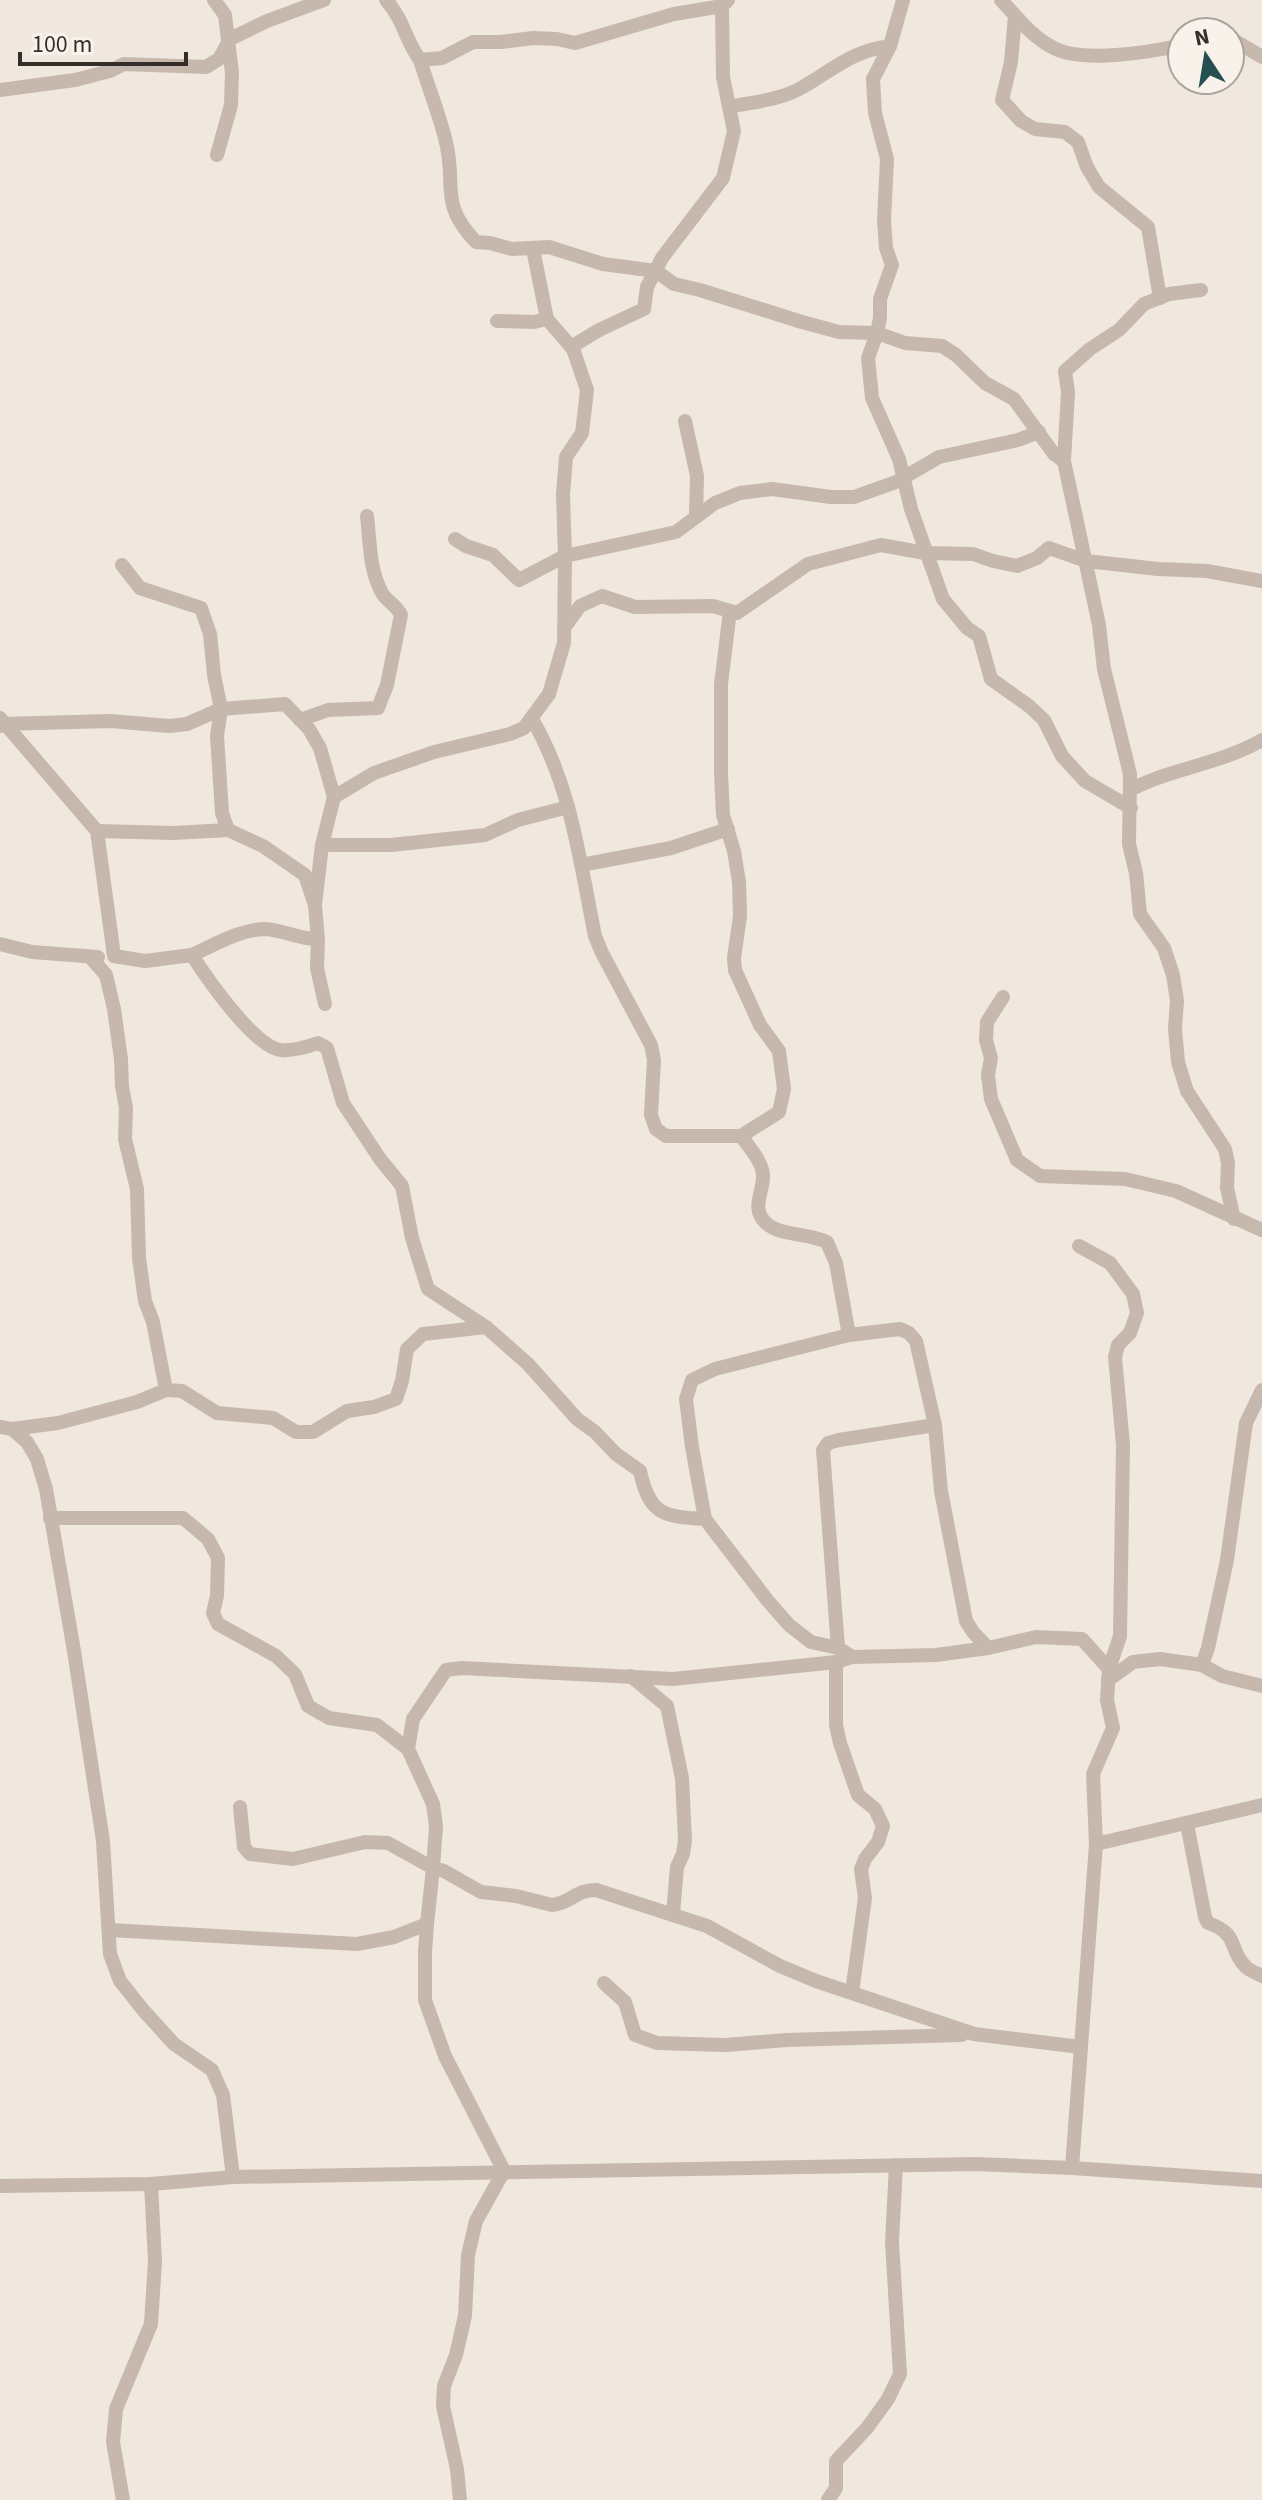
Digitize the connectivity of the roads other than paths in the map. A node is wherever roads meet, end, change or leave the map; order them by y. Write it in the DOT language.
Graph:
graph roads {
  1 [pos="214,0"];
  2 [pos="324,0"];
  3 [pos="386,0"];
  4 [pos="903,0"];
  5 [pos="1001,0"];
  6 [pos="725,3"];
  7 [pos="1015,16"];
  8 [pos="230,39"];
  9 [pos="890,46"];
  10 [pos="1166,48"];
  11 [pos="420,60"];
  12 [pos="0,90"];
  13 [pos="729,107"];
  14 [pos="217,155"];
  15 [pos="533,249"];
  16 [pos="656,271"];
  17 [pos="1201,290"];
  18 [pos="1160,298"];
  19 [pos="547,319"];
  20 [pos="497,321"];
  21 [pos="877,333"];
  22 [pos="571,347"];
  23 [pos="685,421"];
  24 [pos="1039,432"];
  25 [pos="1064,461"];
  26 [pos="902,478"];
  27 [pos="367,516"];
  28 [pos="696,516"];
  29 [pos="455,539"];
  30 [pos="925,553"];
  31 [pos="565,556"];
  32 [pos="1086,561"];
  33 [pos="122,565"];
  34 [pos="1262,581"];
  35 [pos="730,611"];
  36 [pos="564,628"];
  37 [pos="221,709"];
  38 [pos="532,719"];
  39 [pos="300,720"];
  40 [pos="1,723"];
  41 [pos="1262,740"];
  42 [pos="1130,790"];
  43 [pos="334,797"];
  44 [pos="568,807"];
  45 [pos="1131,808"];
  46 [pos="728,829"];
  47 [pos="228,830"];
  48 [pos="97,831"];
  49 [pos="322,845"];
  50 [pos="581,865"];
  51 [pos="315,905"];
  52 [pos="314,939"];
  53 [pos="0,944"];
  54 [pos="192,955"];
  55 [pos="114,956"];
  56 [pos="91,958"];
  57 [pos="1003,997"];
  58 [pos="325,1004"];
  59 [pos="741,1136"];
  60 [pos="1234,1219"];
  61 [pos="1262,1230"];
  62 [pos="1079,1246"];
  63 [pos="486,1327"];
  64 [pos="849,1335"];
  65 [pos="166,1390"];
  66 [pos="1262,1390"];
  67 [pos="935,1425"];
  68 [pos="6,1428"];
  69 [pos="50,1518"];
  70 [pos="705,1519"];
  71 [pos="988,1648"];
  72 [pos="837,1655"];
  73 [pos="1202,1665"];
  74 [pos="1108,1675"];
  75 [pos="631,1676"];
  76 [pos="1262,1686"];
  77 [pos="408,1749"];
  78 [pos="1262,1805"];
  79 [pos="240,1807"];
  80 [pos="1187,1824"];
  81 [pos="1096,1844"];
  82 [pos="433,1868"];
  83 [pos="673,1914"];
  84 [pos="427,1924"];
  85 [pos="110,1930"];
  86 [pos="1262,1976"];
  87 [pos="604,1983"];
  88 [pos="852,1992"];
  89 [pos="974,2034"];
  90 [pos="1081,2047"];
  91 [pos="896,2165"];
  92 [pos="1072,2168"];
  93 [pos="504,2171"];
  94 [pos="233,2177"];
  95 [pos="1262,2181"];
  96 [pos="151,2184"];
  97 [pos="0,2186"];
  98 [pos="20,2186"];
  99 [pos="0,2193"];
  100 [pos="123,2500"];
  101 [pos="460,2500"];
  102 [pos="828,2500"];
  1 -- 8 [label="street"];
  2 -- 8 [label="street"];
  3 -- 11 [label="street"];
  4 -- 9 [label="street"];
  5 -- 7 [label="street"];
  6 -- 11 [label="street"];
  6 -- 13 [label="street"];
  7 -- 10 [label="street"];
  7 -- 18 [label="street"];
  8 -- 12 [label="street"];
  8 -- 14 [label="street"];
  9 -- 13 [label="street"];
  9 -- 21 [label="street"];
  11 -- 15 [label="street"];
  13 -- 16 [label="street"];
  15 -- 16 [label="street"];
  15 -- 19 [label="street"];
  16 -- 21 [label="street"];
  16 -- 22 [label="street"];
  17 -- 18 [label="street"];
  18 -- 25 [label="street"];
  19 -- 20 [label="street"];
  19 -- 22 [label="street"];
  21 -- 24 [label="street"];
  21 -- 26 [label="street"];
  22 -- 31 [label="street"];
  23 -- 28 [label="street"];
  24 -- 25 [label="street"];
  24 -- 26 [label="street"];
  25 -- 32 [label="street"];
  26 -- 28 [label="street"];
  26 -- 30 [label="street"];
  27 -- 39 [label="street"];
  28 -- 31 [label="street"];
  29 -- 31 [label="street"];
  30 -- 32 [label="street"];
  30 -- 35 [label="street"];
  30 -- 45 [label="street"];
  31 -- 36 [label="street"];
  32 -- 34 [label="street"];
  32 -- 42 [label="street"];
  33 -- 37 [label="street"];
  35 -- 36 [label="street"];
  35 -- 46 [label="street"];
  36 -- 38 [label="street"];
  37 -- 39 [label="street"];
  37 -- 40 [label="street"];
  37 -- 47 [label="street"];
  38 -- 43 [label="street"];
  38 -- 44 [label="street"];
  39 -- 43 [label="street"];
  40 -- 48 [label="street"];
  41 -- 42 [label="street"];
  42 -- 45 [label="street"];
  43 -- 49 [label="street"];
  44 -- 49 [label="street"];
  44 -- 50 [label="street"];
  45 -- 60 [label="street"];
  46 -- 50 [label="street"];
  46 -- 59 [label="street"];
  47 -- 48 [label="street"];
  47 -- 51 [label="street"];
  48 -- 55 [label="street"];
  49 -- 51 [label="street"];
  50 -- 59 [label="street"];
  51 -- 58 [label="street"];
  52 -- 54 [label="street"];
  53 -- 56 [label="street"];
  54 -- 55 [label="street"];
  54 -- 63 [label="street"];
  55 -- 56 [label="street"];
  56 -- 65 [label="street"];
  57 -- 60 [label="street"];
  59 -- 64 [label="street"];
  60 -- 61 [label="street"];
  62 -- 74 [label="street"];
  63 -- 65 [label="street"];
  63 -- 70 [label="street"];
  64 -- 67 [label="street"];
  64 -- 70 [label="street"];
  65 -- 68 [label="street"];
  66 -- 73 [label="street"];
  67 -- 71 [label="street"];
  67 -- 72 [label="street"];
  68 -- 69 [label="street"];
  69 -- 77 [label="street"];
  69 -- 85 [label="street"];
  70 -- 72 [label="street"];
  71 -- 72 [label="street"];
  71 -- 74 [label="street"];
  72 -- 75 [label="street"];
  72 -- 88 [label="street"];
  73 -- 74 [label="street"];
  73 -- 76 [label="street"];
  74 -- 81 [label="street"];
  75 -- 77 [label="street"];
  75 -- 83 [label="street"];
  77 -- 82 [label="street"];
  78 -- 80 [label="street"];
  79 -- 82 [label="street"];
  80 -- 81 [label="street"];
  80 -- 86 [label="street"];
  81 -- 90 [label="street"];
  82 -- 83 [label="street"];
  82 -- 84 [label="street"];
  83 -- 88 [label="street"];
  84 -- 85 [label="street"];
  84 -- 93 [label="street"];
  85 -- 94 [label="street"];
  87 -- 89 [label="street"];
  88 -- 89 [label="street"];
  89 -- 90 [label="street"];
  90 -- 92 [label="street"];
  91 -- 92 [label="street"];
  91 -- 93 [label="street"];
  91 -- 102 [label="street"];
  92 -- 95 [label="street"];
  93 -- 94 [label="street"];
  93 -- 101 [label="street"];
  94 -- 96 [label="street"];
  96 -- 98 [label="street"];
  96 -- 100 [label="street"];
  97 -- 98 [label="street"];
  98 -- 99 [label="street"];
}
